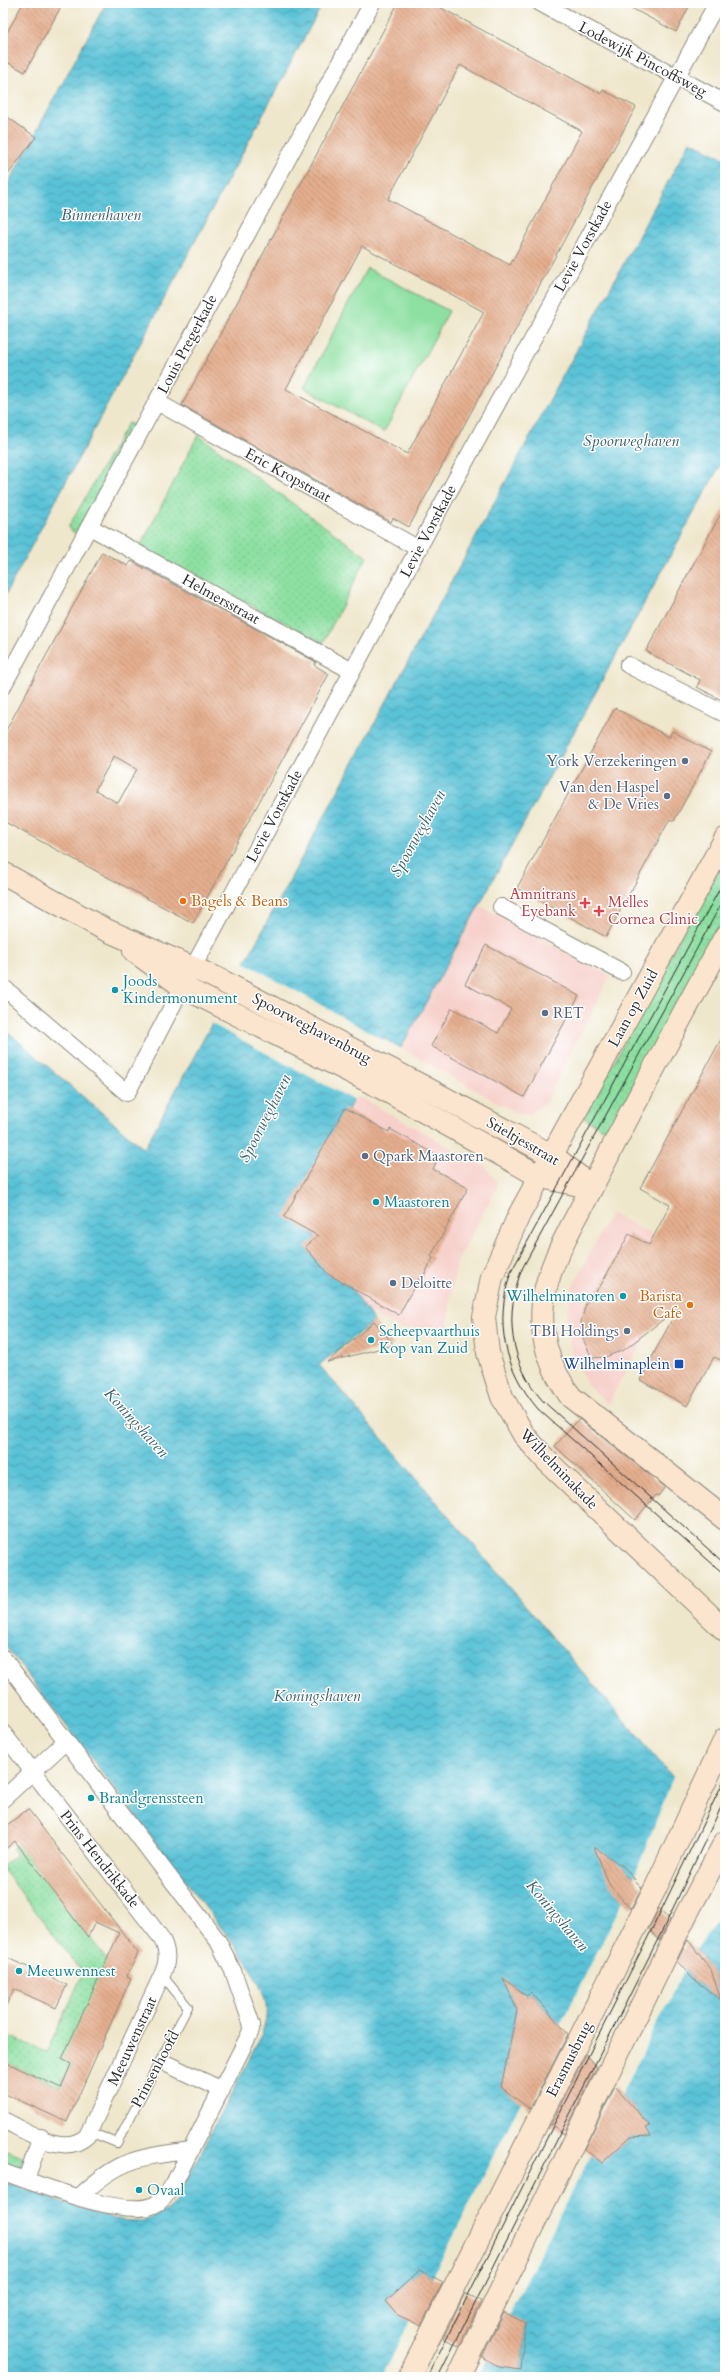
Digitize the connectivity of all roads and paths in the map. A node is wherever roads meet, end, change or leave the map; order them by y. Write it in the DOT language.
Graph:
graph roads {
  1 [pos="372,3"];
  2 [pos="540,3"];
  3 [pos="717,3"];
  4 [pos="676,76"];
  5 [pos="725,103"];
  6 [pos="157,402"];
  7 [pos="90,527"];
  8 [pos="419,549"];
  9 [pos="628,665"];
  10 [pos="352,670"];
  11 [pos="3,686"];
  12 [pos="725,714"];
  13 [pos="725,839"];
  14 [pos="3,873"];
  15 [pos="501,908"];
  16 [pos="104,929"];
  17 [pos="725,937"];
  18 [pos="193,966"];
  19 [pos="622,972"];
  20 [pos="3,987"];
  21 [pos="180,992"];
  22 [pos="383,1077"];
  23 [pos="553,1156"];
  24 [pos="541,1177"];
  25 [pos="592,1187"];
  26 [pos="725,1519"];
  27 [pos="725,1630"];
  28 [pos="3,1658"];
  29 [pos="3,1733"];
  30 [pos="725,1739"];
  31 [pos="66,1741"];
  32 [pos="33,1771"];
  33 [pos="3,1799"];
  34 [pos="725,1842"];
  35 [pos="166,1948"];
  36 [pos="162,1975"];
  37 [pos="167,2064"];
  38 [pos="222,2090"];
  39 [pos="3,2120"];
  40 [pos="90,2132"];
  41 [pos="42,2138"];
  42 [pos="191,2150"];
  43 [pos="3,2172"];
  44 [pos="26,2179"];
  45 [pos="80,2196"];
  46 [pos="409,2377"];
  47 [pos="458,2377"];
  1 -- 6 [label="street, Louis Pregerkade"];
  2 -- 4 [label="street, Lodewijk Pincoffsweg"];
  3 -- 4 [label="street, Levie Vorstkade"];
  4 -- 5 [label="street, Lodewijk Pincoffsweg"];
  4 -- 8 [label="street, Levie Vorstkade"];
  6 -- 7 [label="street, Louis Pregerkade"];
  6 -- 8 [label="street, Eric Kropstraat"];
  7 -- 10 [label="street, Helmersstraat"];
  7 -- 11 [label="street, Louis Pregerkade"];
  8 -- 10 [label="street, Levie Vorstkade"];
  9 -- 12 [label="street"];
  10 -- 18 [label="street, Levie Vorstkade"];
  13 -- 23 [label="main road, Laan op Zuid"];
  14 -- 16 [label="main road"];
  15 -- 19 [label="street"];
  16 -- 18 [label="main road"];
  16 -- 21 [label="main road"];
  17 -- 25 [label="main road"];
  18 -- 21 [label="street, Levie Vorstkade"];
  18 -- 22 [label="main road, Spoorweghavenbrug"];
  20 -- 21 [label="street, Levie Vorstkade"];
  21 -- 22 [label="main road, Spoorweghavenbrug"];
  22 -- 23 [label="main road, Stieltjesstraat"];
  22 -- 24 [label="main road, Stieltjesstraat"];
  23 -- 24 [label="main road, Laan op Zuid"];
  23 -- 25 [label="main road, Stieltjesstraat"];
  24 -- 25 [label="main road, Stieltjesstraat"];
  24 -- 27 [label="main road, Wilhelminakade"];
  25 -- 26 [label="main road"];
  28 -- 31 [label="street"];
  29 -- 32 [label="street, Prins Hendrikkade"];
  30 -- 46 [label="main road, Erasmusbrug"];
  31 -- 32 [label="street"];
  31 -- 38 [label="street"];
  32 -- 33 [label="street"];
  32 -- 35 [label="street, Prins Hendrikkade"];
  34 -- 47 [label="main road"];
  35 -- 36 [label="street, Meeuwenstraat"];
  36 -- 40 [label="street, Meeuwenstraat"];
  36 -- 40 [label="lane, Prinsenhoofd"];
  37 -- 38 [label="street, Prinsenhoofd"];
  38 -- 42 [label="street"];
  39 -- 41 [label="street"];
  40 -- 41 [label="street"];
  41 -- 44 [label="street"];
  42 -- 45 [label="street"];
  42 -- 45 [label="street"];
  43 -- 44 [label="street"];
  44 -- 45 [label="street"];
}
